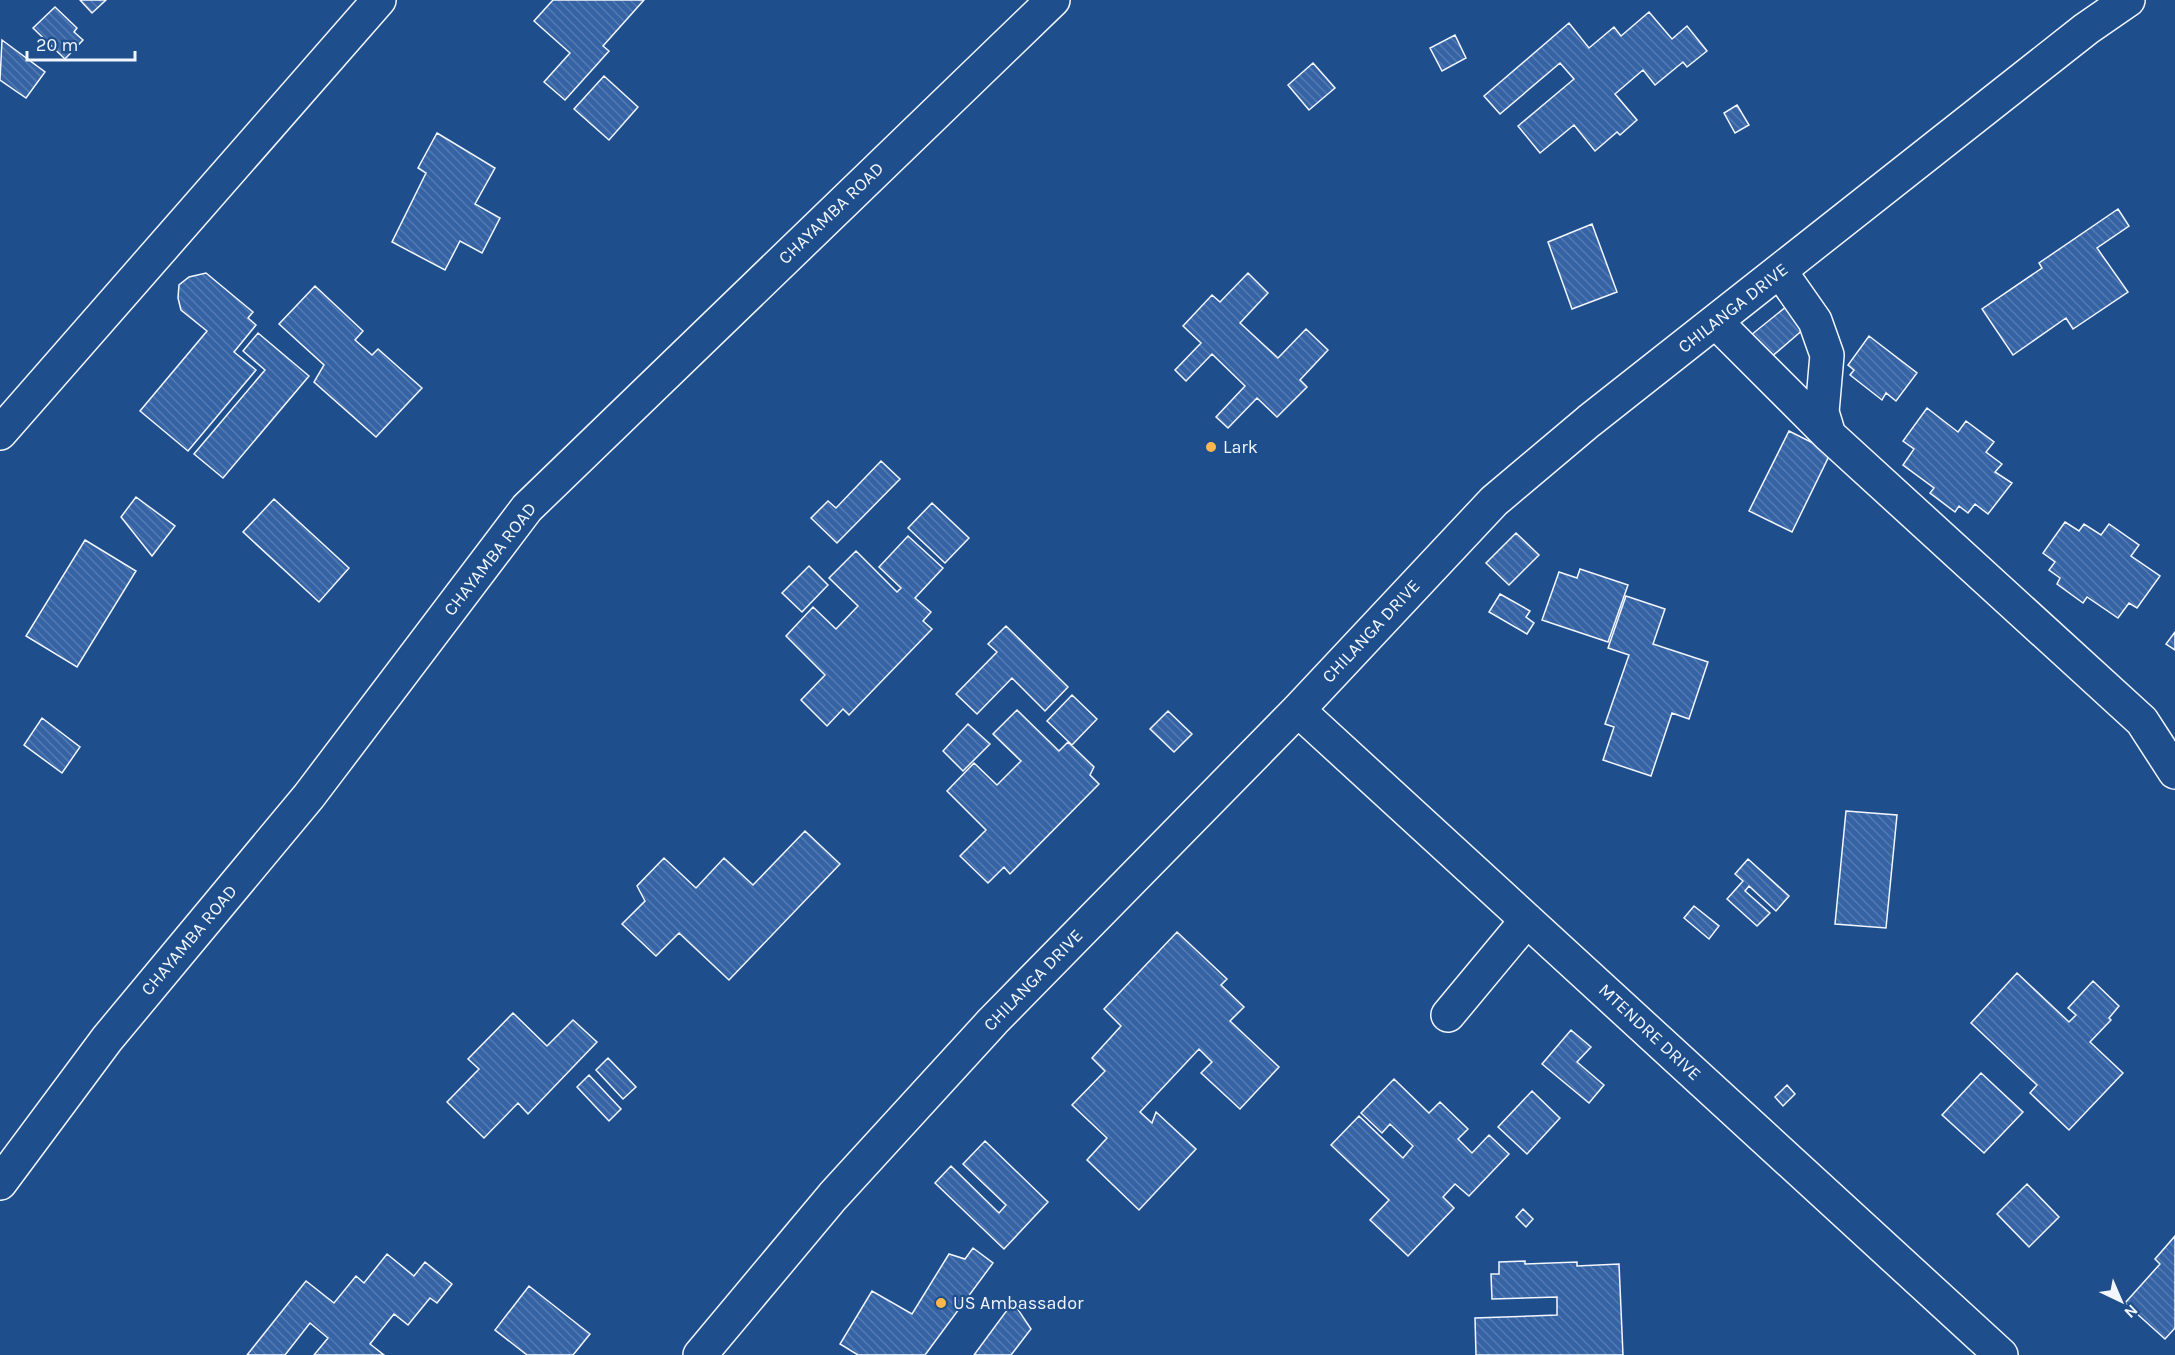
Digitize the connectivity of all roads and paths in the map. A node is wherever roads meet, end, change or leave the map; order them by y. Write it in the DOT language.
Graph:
graph roads {
  1 [pos="379,0"];
  2 [pos="1053,0"];
  3 [pos="2128,0"];
  4 [pos="1780,271"];
  5 [pos="1716,322"];
  6 [pos="0,433"];
  7 [pos="1828,435"];
  8 [pos="1299,710"];
  9 [pos="2175,772"];
  10 [pos="1527,920"];
  11 [pos="1448,1015"];
  12 [pos="0,1183"];
  13 [pos="700,1355"];
  14 [pos="2001,1355"];
  1 -- 6 [label="street"];
  2 -- 12 [label="street, CHAYAMBA ROAD"];
  3 -- 4 [label="street, CHILANGA DRIVE"];
  4 -- 5 [label="street, CHILANGA DRIVE"];
  4 -- 7 [label="street"];
  5 -- 7 [label="street"];
  5 -- 8 [label="street, CHILANGA DRIVE"];
  7 -- 9 [label="street"];
  8 -- 10 [label="street, MTENDRE DRIVE"];
  8 -- 13 [label="street, CHILANGA DRIVE"];
  10 -- 11 [label="street"];
  10 -- 14 [label="street, MTENDRE DRIVE"];
}
